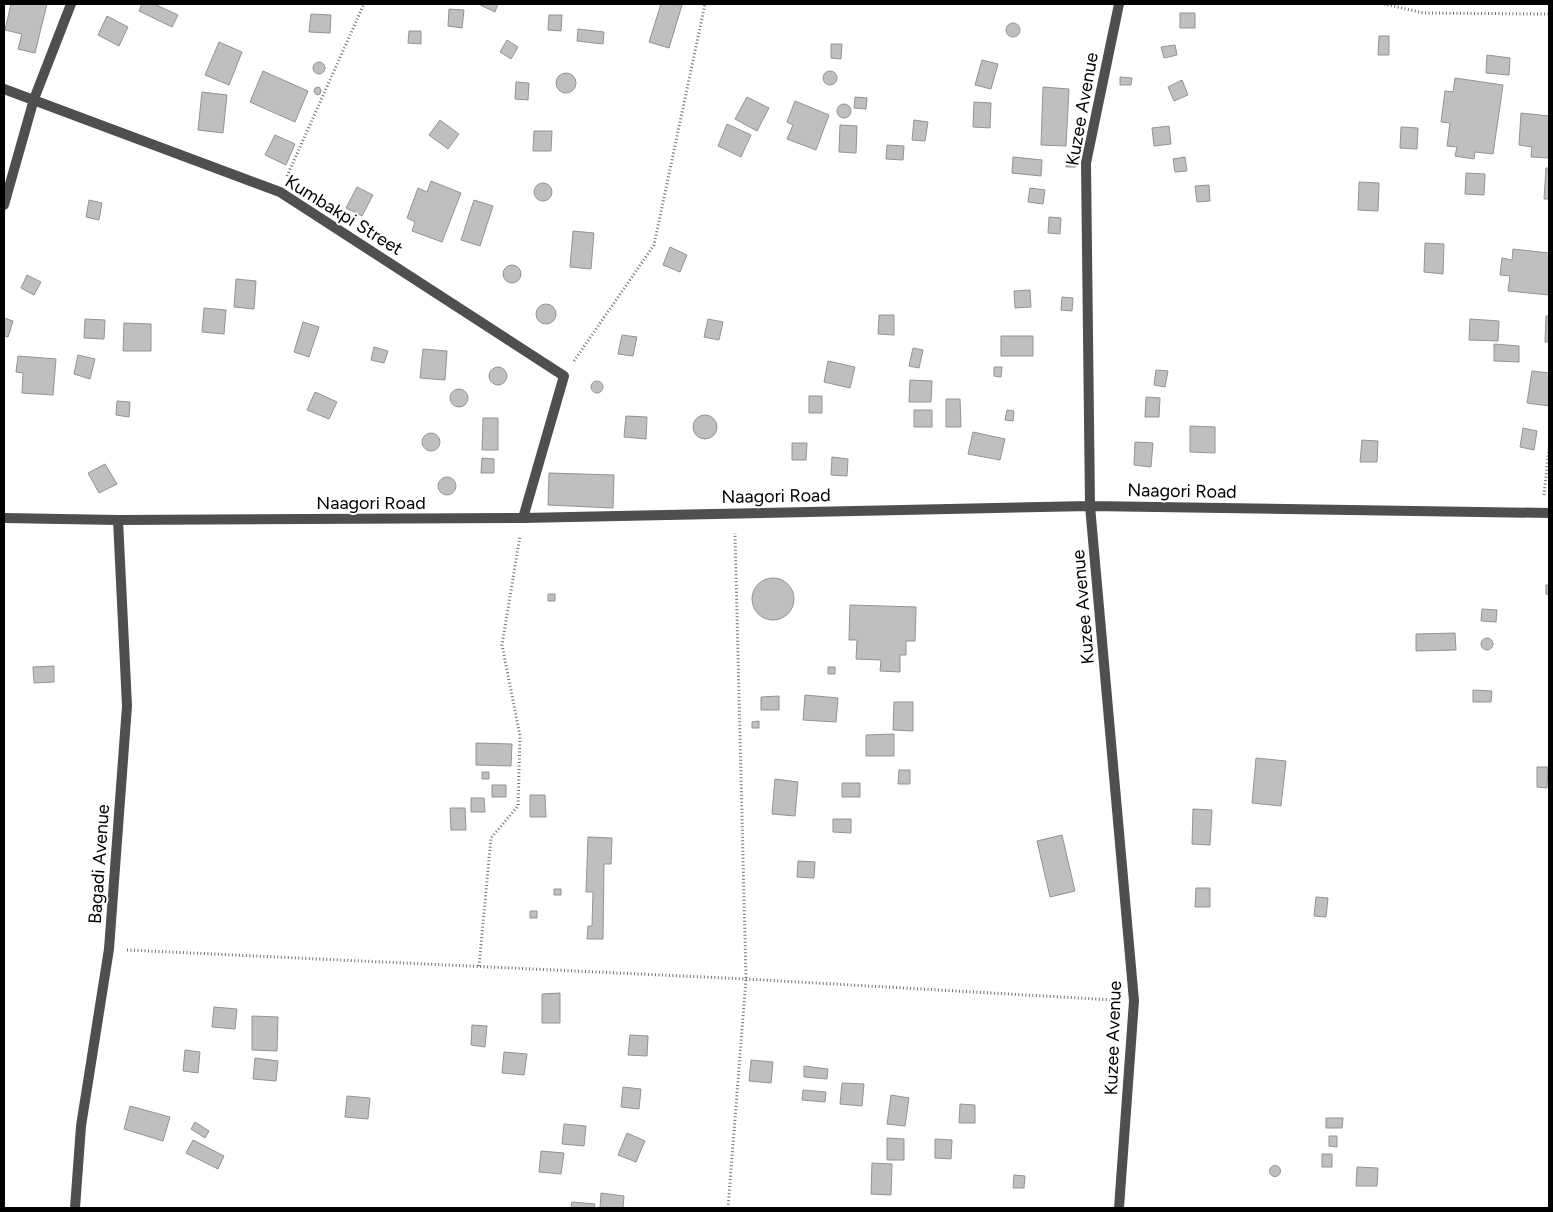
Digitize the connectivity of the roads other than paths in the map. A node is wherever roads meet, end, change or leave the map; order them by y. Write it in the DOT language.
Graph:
graph roads {
  1 [pos="71,4"];
  2 [pos="1119,4"];
  3 [pos="4,89"];
  4 [pos="34,99"];
  5 [pos="4,204"];
  6 [pos="1090,506"];
  7 [pos="1546,513"];
  8 [pos="4,518"];
  9 [pos="523,518"];
  10 [pos="118,520"];
  11 [pos="75,1208"];
  12 [pos="1119,1208"];
  1 -- 4 [label="street"];
  2 -- 6 [label="street, Kuzee Avenue"];
  3 -- 4 [label="street, Kumbakpi Street"];
  4 -- 5 [label="street"];
  4 -- 9 [label="street, Kumbakpi Street"];
  6 -- 7 [label="street, Naagori Road"];
  6 -- 9 [label="street, Naagori Road"];
  6 -- 12 [label="street, Kuzee Avenue"];
  8 -- 10 [label="street, Naagori Road"];
  9 -- 10 [label="street, Naagori Road"];
  10 -- 11 [label="street, Bagadi Avenue"];
}
